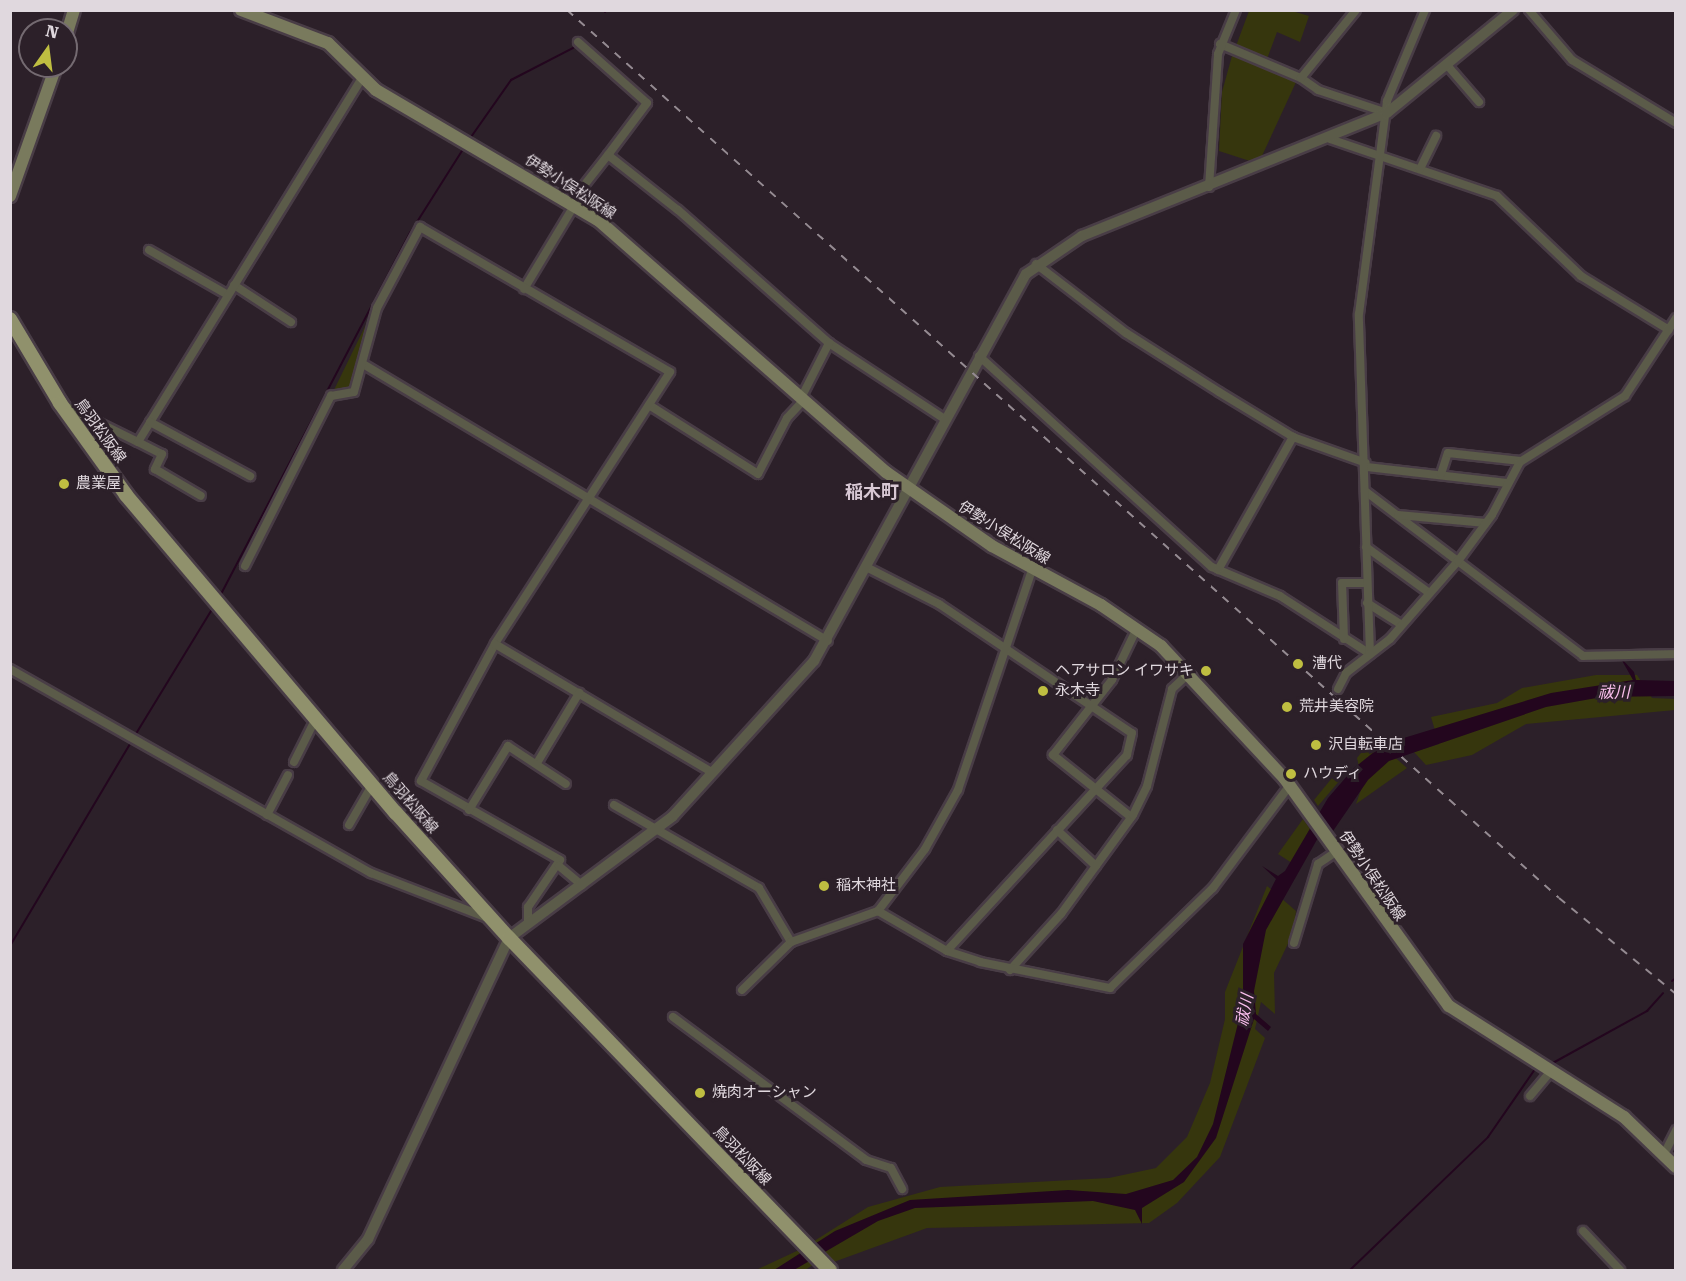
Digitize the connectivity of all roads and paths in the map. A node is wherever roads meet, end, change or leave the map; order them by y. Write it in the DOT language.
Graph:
graph roads {
  1 [pos="241,10"];
  2 [pos="1236,10"];
  3 [pos="1356,10"];
  4 [pos="1425,10"];
  5 [pos="1513,10"];
  6 [pos="1528,10"];
  7 [pos="578,42"];
  8 [pos="1220,45"];
  9 [pos="1447,65"];
  10 [pos="52,78"];
  11 [pos="362,78"];
  12 [pos="1301,78"];
  13 [pos="1479,102"];
  14 [pos="1388,113"];
  15 [pos="1676,123"];
  16 [pos="1436,136"];
  17 [pos="1330,139"];
  18 [pos="1382,153"];
  19 [pos="608,155"];
  20 [pos="1420,169"];
  21 [pos="1209,187"];
  22 [pos="10,196"];
  23 [pos="573,203"];
  24 [pos="148,250"];
  25 [pos="1036,264"];
  26 [pos="234,285"];
  27 [pos="524,289"];
  28 [pos="228,295"];
  29 [pos="1676,318"];
  30 [pos="10,319"];
  31 [pos="291,322"];
  32 [pos="1669,330"];
  33 [pos="829,343"];
  34 [pos="979,356"];
  35 [pos="363,364"];
  36 [pos="802,399"];
  37 [pos="60,403"];
  38 [pos="648,405"];
  39 [pos="946,420"];
  40 [pos="150,422"];
  41 [pos="1293,437"];
  42 [pos="138,442"];
  43 [pos="1521,461"];
  44 [pos="1366,465"];
  45 [pos="1441,474"];
  46 [pos="250,476"];
  47 [pos="1507,483"];
  48 [pos="909,488"];
  49 [pos="1365,491"];
  50 [pos="201,496"];
  51 [pos="589,499"];
  52 [pos="1398,515"];
  53 [pos="1486,523"];
  54 [pos="1366,547"];
  55 [pos="1458,561"];
  56 [pos="245,566"];
  57 [pos="868,568"];
  58 [pos="1032,570"];
  59 [pos="1218,570"];
  60 [pos="1366,583"];
  61 [pos="1428,592"];
  62 [pos="1367,603"];
  63 [pos="1402,625"];
  64 [pos="1137,628"];
  65 [pos="1344,639"];
  66 [pos="828,641"];
  67 [pos="495,644"];
  68 [pos="1005,647"];
  69 [pos="1370,654"];
  70 [pos="1676,654"];
  71 [pos="10,669"];
  72 [pos="1188,674"];
  73 [pos="1338,689"];
  74 [pos="579,693"];
  75 [pos="1090,705"];
  76 [pos="316,718"];
  77 [pos="294,762"];
  78 [pos="537,763"];
  79 [pos="713,773"];
  80 [pos="288,775"];
  81 [pos="566,784"];
  82 [pos="372,785"];
  83 [pos="1290,785"];
  84 [pos="1094,790"];
  85 [pos="614,805"];
  86 [pos="469,810"];
  87 [pos="267,815"];
  88 [pos="1131,816"];
  89 [pos="349,825"];
  90 [pos="1057,830"];
  91 [pos="657,831"];
  92 [pos="1336,850"];
  93 [pos="559,866"];
  94 [pos="1096,866"];
  95 [pos="582,885"];
  96 [pos="878,911"];
  97 [pos="491,919"];
  98 [pos="528,922"];
  99 [pos="509,938"];
  100 [pos="790,942"];
  101 [pos="1294,944"];
  102 [pos="947,951"];
  103 [pos="1010,970"];
  104 [pos="742,990"];
  105 [pos="673,1017"];
  106 [pos="1552,1070"];
  107 [pos="1530,1096"];
  108 [pos="1676,1130"];
  109 [pos="1663,1156"];
  110 [pos="1676,1167"];
  111 [pos="902,1189"];
  112 [pos="1583,1231"];
  113 [pos="826,1266"];
  114 [pos="343,1270"];
  115 [pos="1620,1270"];
  1 -- 11 [label="main road, 伊勢小俣松阪線"];
  2 -- 8 [label="street"];
  3 -- 12 [label="street"];
  4 -- 14 [label="street"];
  5 -- 9 [label="street"];
  6 -- 15 [label="street"];
  7 -- 19 [label="street"];
  8 -- 12 [label="street"];
  8 -- 21 [label="street"];
  9 -- 13 [label="street"];
  9 -- 14 [label="street"];
  10 -- 22 [label="main road"];
  11 -- 23 [label="main road, 伊勢小俣松阪線"];
  11 -- 26 [label="street"];
  12 -- 14 [label="street"];
  14 -- 17 [label="street"];
  14 -- 18 [label="street"];
  16 -- 20 [label="street"];
  17 -- 18 [label="street"];
  17 -- 21 [label="street"];
  18 -- 20 [label="street"];
  18 -- 44 [label="street"];
  19 -- 23 [label="street"];
  19 -- 33 [label="street"];
  20 -- 32 [label="street"];
  21 -- 25 [label="street"];
  23 -- 27 [label="street"];
  23 -- 36 [label="main road, 伊勢小俣松阪線"];
  24 -- 28 [label="street"];
  25 -- 34 [label="street"];
  25 -- 41 [label="street"];
  26 -- 28 [label="street"];
  26 -- 31 [label="street"];
  27 -- 35 [label="street"];
  27 -- 38 [label="street"];
  28 -- 40 [label="street"];
  29 -- 32 [label="street"];
  30 -- 37 [label="main road, 鳥羽松阪線"];
  32 -- 43 [label="street"];
  33 -- 36 [label="street"];
  33 -- 39 [label="street"];
  34 -- 39 [label="street"];
  34 -- 59 [label="street"];
  35 -- 51 [label="street"];
  35 -- 56 [label="street"];
  36 -- 38 [label="street"];
  36 -- 48 [label="main road, 伊勢小俣松阪線"];
  37 -- 42 [label="street"];
  37 -- 76 [label="main road, 鳥羽松阪線"];
  38 -- 51 [label="street"];
  39 -- 48 [label="street"];
  40 -- 42 [label="street"];
  40 -- 46 [label="street"];
  41 -- 44 [label="street"];
  41 -- 59 [label="street"];
  42 -- 50 [label="street"];
  43 -- 45 [label="street"];
  43 -- 47 [label="street"];
  44 -- 45 [label="street"];
  44 -- 49 [label="street"];
  45 -- 47 [label="street"];
  47 -- 53 [label="street"];
  48 -- 57 [label="street"];
  48 -- 58 [label="main road, 伊勢小俣松阪線"];
  49 -- 52 [label="street"];
  49 -- 54 [label="street"];
  51 -- 66 [label="street"];
  51 -- 67 [label="street"];
  52 -- 53 [label="street"];
  52 -- 55 [label="street"];
  53 -- 55 [label="street"];
  54 -- 60 [label="street"];
  54 -- 61 [label="street"];
  55 -- 61 [label="street"];
  55 -- 70 [label="street"];
  57 -- 66 [label="street"];
  57 -- 68 [label="street"];
  58 -- 64 [label="main road, 伊勢小俣松阪線"];
  58 -- 68 [label="street"];
  59 -- 65 [label="street"];
  60 -- 62 [label="street"];
  60 -- 65 [label="street"];
  61 -- 63 [label="street"];
  62 -- 63 [label="street"];
  62 -- 69 [label="street"];
  63 -- 69 [label="street"];
  64 -- 72 [label="main road, 伊勢小俣松阪線"];
  64 -- 75 [label="street"];
  65 -- 69 [label="street"];
  66 -- 79 [label="street"];
  67 -- 74 [label="street"];
  67 -- 86 [label="street"];
  68 -- 75 [label="street"];
  68 -- 96 [label="street"];
  69 -- 73 [label="street"];
  71 -- 87 [label="street"];
  72 -- 83 [label="main road, 伊勢小俣松阪線"];
  72 -- 88 [label="street"];
  74 -- 78 [label="street"];
  74 -- 79 [label="street"];
  75 -- 84 [label="street"];
  75 -- 84 [label="street"];
  76 -- 77 [label="street"];
  76 -- 82 [label="main road, 鳥羽松阪線"];
  78 -- 81 [label="street"];
  78 -- 86 [label="street"];
  79 -- 91 [label="street"];
  80 -- 87 [label="street"];
  82 -- 89 [label="street"];
  82 -- 97 [label="main road, 鳥羽松阪線"];
  83 -- 92 [label="main road, 伊勢小俣松阪線"];
  83 -- 103 [label="street"];
  84 -- 88 [label="street"];
  84 -- 90 [label="street"];
  85 -- 91 [label="street"];
  86 -- 93 [label="street"];
  87 -- 97 [label="street"];
  88 -- 94 [label="street"];
  90 -- 94 [label="street"];
  90 -- 102 [label="street"];
  91 -- 95 [label="street"];
  91 -- 100 [label="street"];
  92 -- 101 [label="street"];
  92 -- 106 [label="main road, 伊勢小俣松阪線"];
  93 -- 95 [label="street"];
  93 -- 98 [label="street"];
  94 -- 103 [label="street"];
  95 -- 98 [label="street"];
  96 -- 100 [label="street"];
  96 -- 102 [label="street"];
  97 -- 99 [label="main road, 鳥羽松阪線"];
  98 -- 99 [label="street"];
  99 -- 113 [label="main road, 鳥羽松阪線"];
  99 -- 114 [label="street"];
  100 -- 104 [label="street"];
  102 -- 103 [label="street"];
  105 -- 111 [label="street"];
  106 -- 107 [label="street"];
  106 -- 109 [label="main road, 伊勢小俣松阪線"];
  108 -- 109 [label="street"];
  109 -- 110 [label="main road, 伊勢小俣松阪線"];
  112 -- 115 [label="street"];
}
